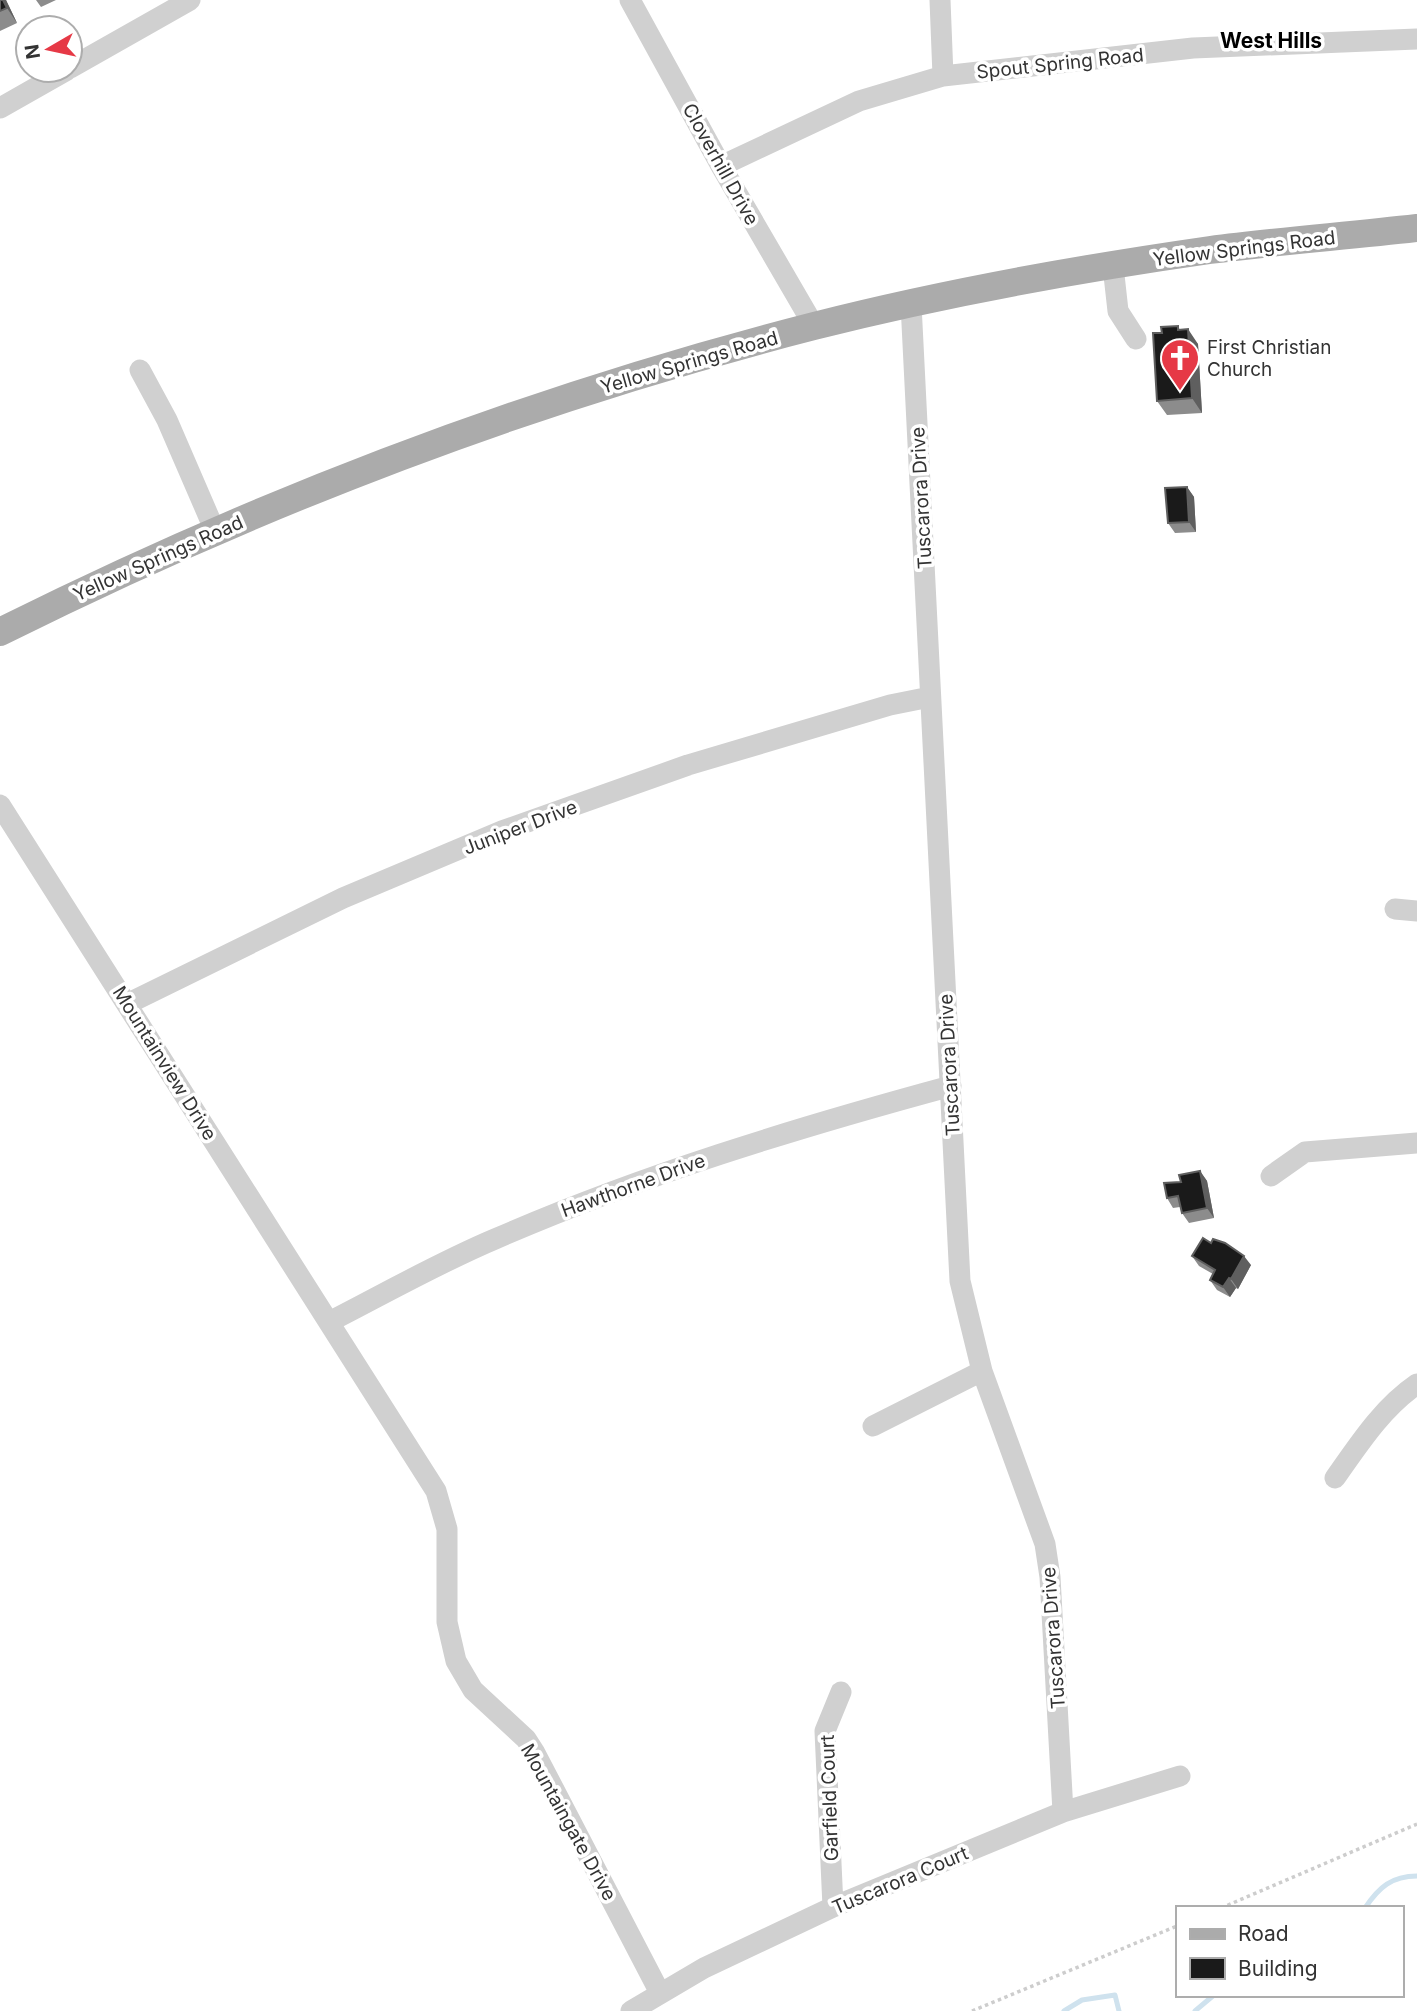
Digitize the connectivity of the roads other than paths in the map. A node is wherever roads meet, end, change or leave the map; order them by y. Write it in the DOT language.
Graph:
graph roads {
  1 [pos="190,0"];
  2 [pos="630,0"];
  3 [pos="940,0"];
  4 [pos="1417,39"];
  5 [pos="84,60"];
  6 [pos="943,76"];
  7 [pos="41,84"];
  8 [pos="0,107"];
  9 [pos="722,166"];
  10 [pos="1417,228"];
  11 [pos="1113,265"];
  12 [pos="911,304"];
  13 [pos="814,326"];
  14 [pos="1136,339"];
  15 [pos="140,370"];
  16 [pos="215,531"];
  17 [pos="0,632"];
  18 [pos="930,697"];
  19 [pos="0,805"];
  20 [pos="1395,909"];
  21 [pos="1417,911"];
  22 [pos="127,1004"];
  23 [pos="951,1086"];
  24 [pos="1417,1143"];
  25 [pos="1271,1176"];
  26 [pos="329,1322"];
  27 [pos="982,1371"];
  28 [pos="1417,1384"];
  29 [pos="873,1426"];
  30 [pos="1335,1478"];
  31 [pos="841,1692"];
  32 [pos="1180,1776"];
  33 [pos="1063,1812"];
  34 [pos="833,1907"];
  35 [pos="660,1993"];
  36 [pos="631,2011"];
  1 -- 5 [label="street"];
  2 -- 9 [label="street, Cloverhill Drive"];
  3 -- 6 [label="street"];
  4 -- 6 [label="street, Spout Spring Road"];
  6 -- 9 [label="street, Spout Spring Road"];
  7 -- 8 [label="street"];
  9 -- 13 [label="street, Cloverhill Drive"];
  10 -- 11 [label="main road, Yellow Springs Road"];
  11 -- 12 [label="main road, Yellow Springs Road"];
  11 -- 14 [label="street"];
  12 -- 13 [label="main road, Yellow Springs Road"];
  12 -- 18 [label="street, Tuscarora Drive"];
  13 -- 16 [label="main road, Yellow Springs Road"];
  15 -- 16 [label="street"];
  16 -- 17 [label="main road, Yellow Springs Road"];
  18 -- 22 [label="street, Juniper Drive"];
  18 -- 23 [label="street, Tuscarora Drive"];
  19 -- 22 [label="street, Mountainview Drive"];
  20 -- 21 [label="street"];
  22 -- 26 [label="street, Mountainview Drive"];
  23 -- 26 [label="street, Hawthorne Drive"];
  23 -- 27 [label="street, Tuscarora Drive"];
  24 -- 25 [label="street"];
  26 -- 35 [label="street, Mountaingate Drive"];
  27 -- 29 [label="street"];
  27 -- 33 [label="street, Tuscarora Drive"];
  28 -- 30 [label="street"];
  31 -- 34 [label="street, Garfield Court"];
  32 -- 33 [label="street, Tuscarora Court"];
  33 -- 34 [label="street, Tuscarora Court"];
  34 -- 35 [label="street, Tuscarora Court"];
  35 -- 36 [label="street, Tuscarora Court"];
}
